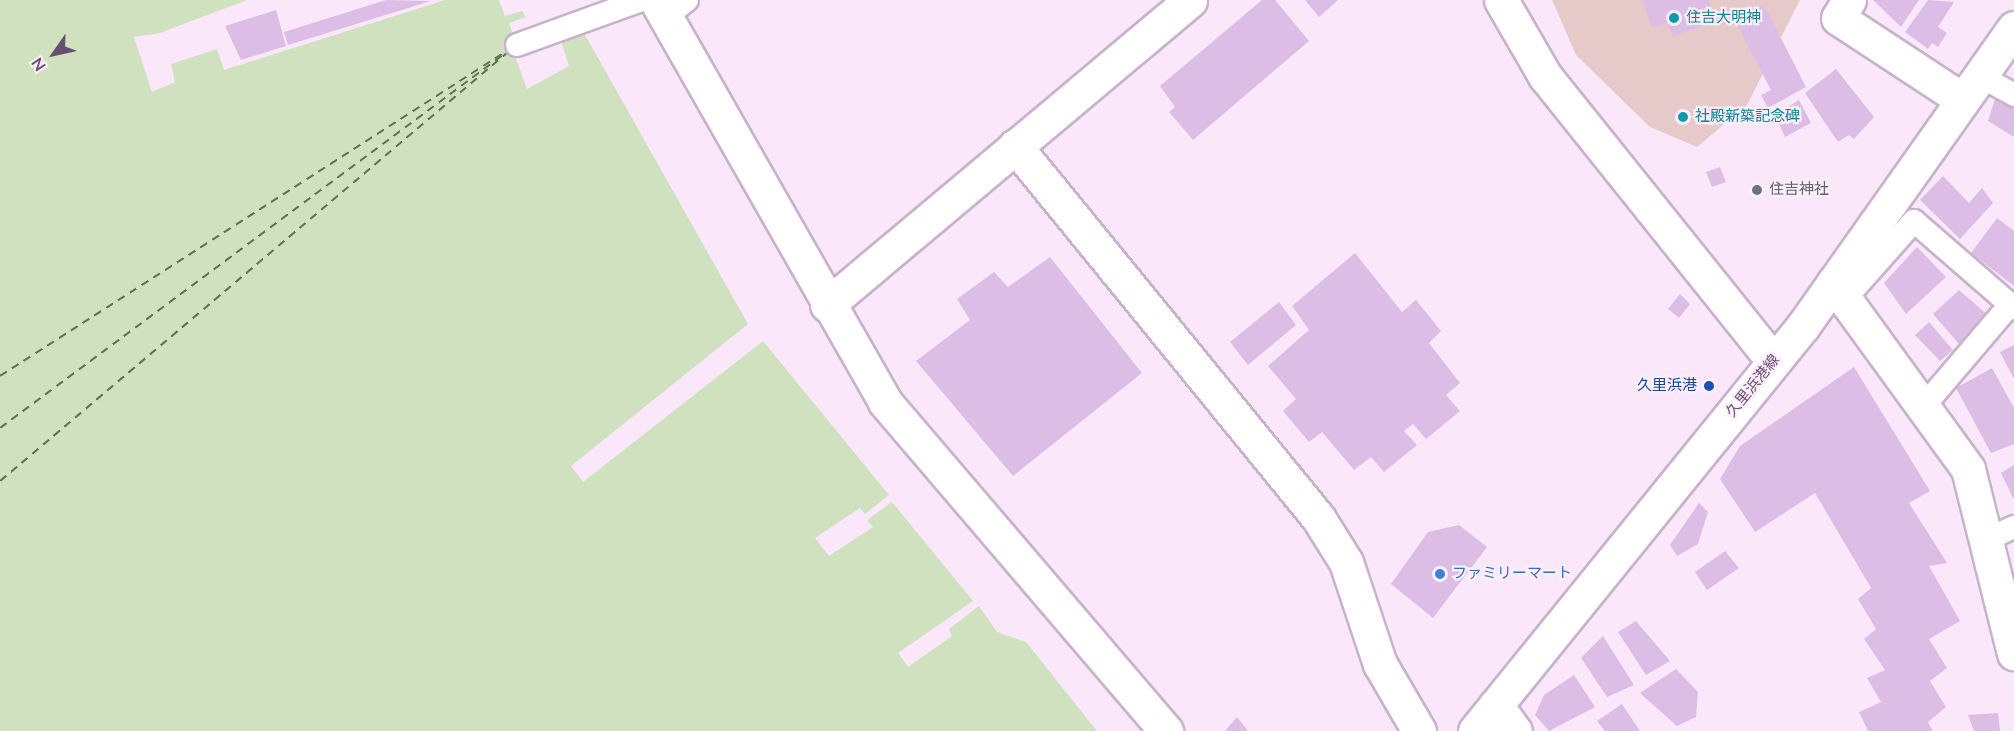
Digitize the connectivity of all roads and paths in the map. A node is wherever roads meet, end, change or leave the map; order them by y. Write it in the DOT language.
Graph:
graph roads {
  1 [pos="1190,0"];
  2 [pos="1501,0"];
  3 [pos="1849,0"];
  4 [pos="662,4"];
  5 [pos="2014,28"];
  6 [pos="517,45"];
  7 [pos="1972,88"];
  8 [pos="2014,95"];
  9 [pos="1016,146"];
  10 [pos="1839,291"];
  11 [pos="827,305"];
  12 [pos="2011,307"];
  13 [pos="1773,361"];
  14 [pos="1923,407"];
  15 [pos="2000,534"];
  16 [pos="2014,653"];
  17 [pos="1496,705"];
  18 [pos="1166,731"];
  19 [pos="1419,731"];
  20 [pos="1475,731"];
  21 [pos="1515,731"];
  1 -- 9 [label="street"];
  2 -- 13 [label="street"];
  3 -- 7 [label="street"];
  4 -- 6 [label="lane"];
  4 -- 11 [label="street"];
  5 -- 7 [label="street, 久里浜港線"];
  7 -- 8 [label="lane"];
  7 -- 10 [label="street, 久里浜港線"];
  9 -- 11 [label="street"];
  9 -- 19 [label="street"];
  10 -- 12 [label="lane"];
  10 -- 13 [label="street, 久里浜港線"];
  10 -- 14 [label="street"];
  11 -- 18 [label="street"];
  12 -- 14 [label="lane"];
  13 -- 17 [label="street, 久里浜港線"];
  14 -- 15 [label="street"];
  15 -- 16 [label="street"];
  17 -- 20 [label="street, 久里浜港線"];
  17 -- 21 [label="street"];
}
